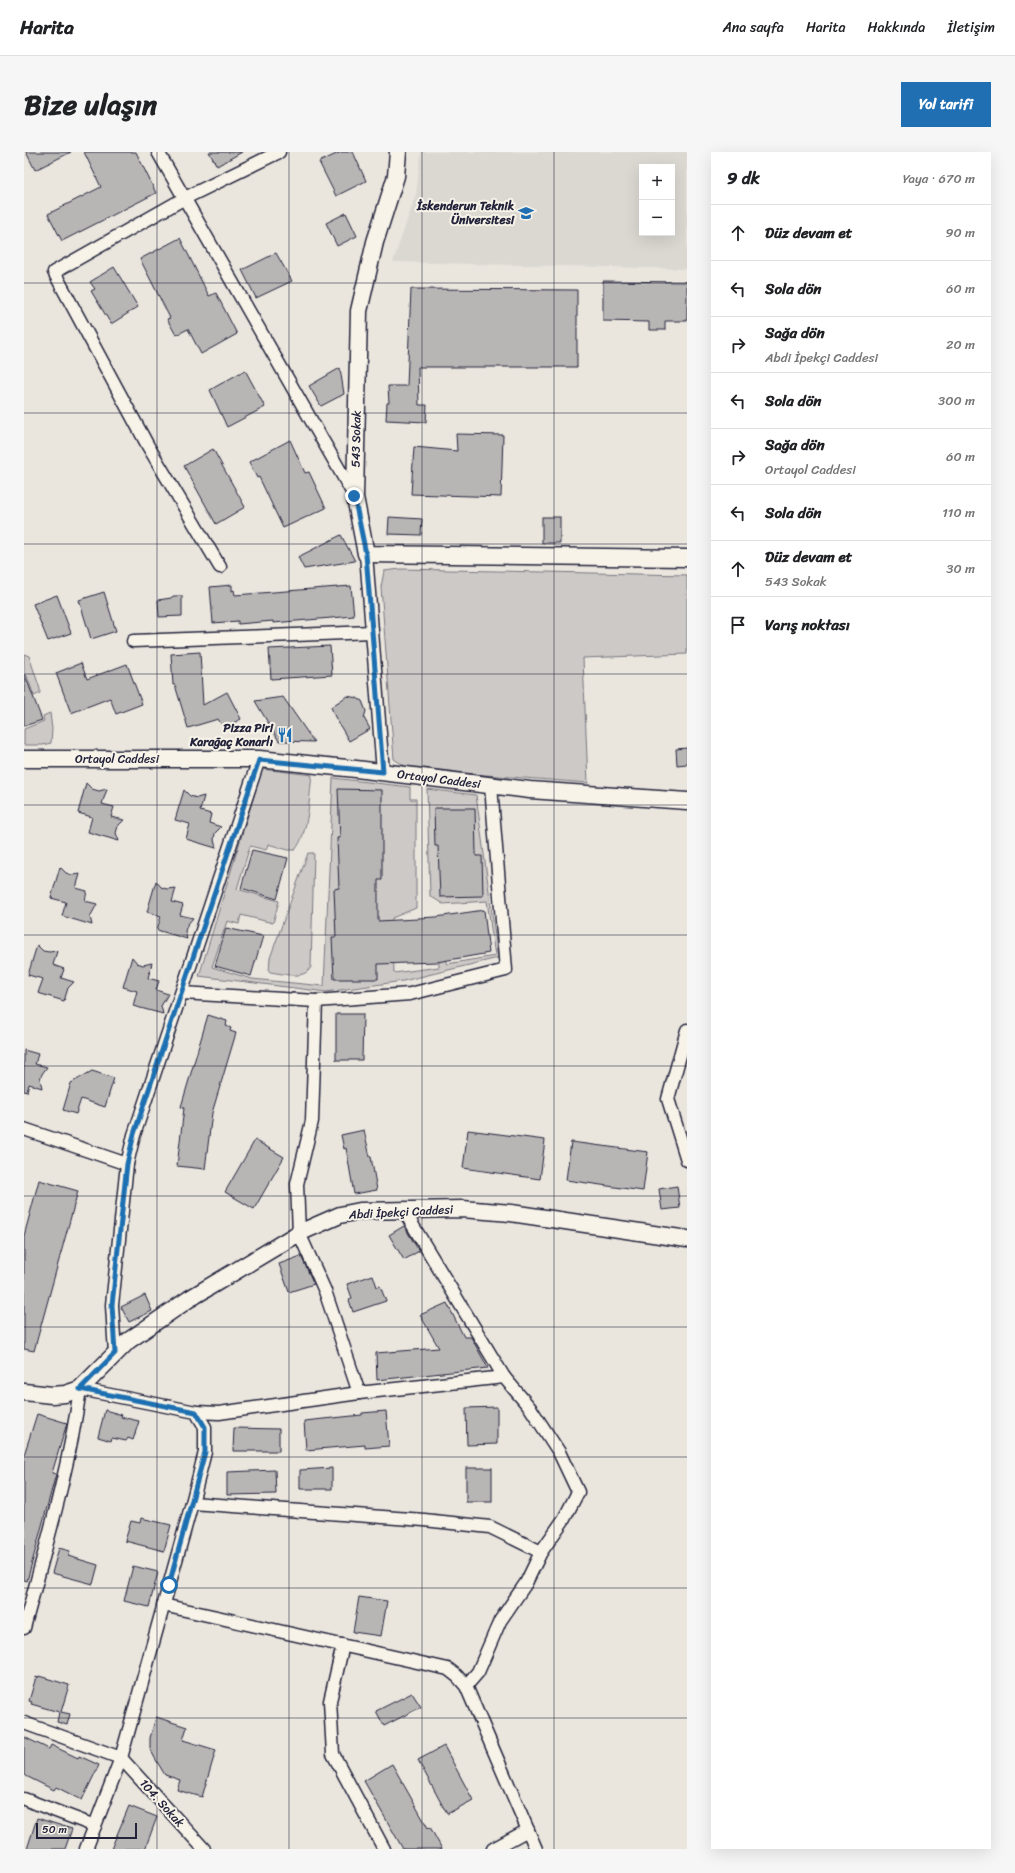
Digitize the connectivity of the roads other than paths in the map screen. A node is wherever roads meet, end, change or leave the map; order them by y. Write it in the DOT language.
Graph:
graph roads {
  1 [pos="158,152"];
  2 [pos="279,152"];
  3 [pos="398,152"];
  4 [pos="185,198"];
  5 [pos="354,496"];
  6 [pos="366,554"];
  7 [pos="687,558"];
  8 [pos="220,567"];
  9 [pos="372,632"];
  10 [pos="133,640"];
  11 [pos="24,759"];
  12 [pos="259,760"];
  13 [pos="383,772"];
  14 [pos="491,786"];
  15 [pos="687,802"];
  16 [pos="182,993"];
  17 [pos="316,1001"];
  18 [pos="687,1030"];
  19 [pos="24,1129"];
  20 [pos="687,1160"];
  21 [pos="127,1164"];
  22 [pos="403,1209"];
  23 [pos="299,1233"];
  24 [pos="687,1239"];
  25 [pos="115,1353"];
  26 [pos="504,1377"];
  27 [pos="80,1389"];
  28 [pos="24,1392"];
  29 [pos="360,1393"];
  30 [pos="196,1412"];
  31 [pos="192,1503"];
  32 [pos="541,1552"];
  33 [pos="163,1605"];
  34 [pos="24,1628"];
  35 [pos="343,1645"];
  36 [pos="466,1686"];
  37 [pos="24,1723"];
  38 [pos="121,1758"];
  39 [pos="24,1800"];
  40 [pos="94,1826"];
  41 [pos="528,1830"];
  42 [pos="86,1849"];
  43 [pos="204,1849"];
  44 [pos="384,1849"];
  45 [pos="493,1849"];
  46 [pos="536,1849"];
  1 -- 4 [label="street"];
  2 -- 4 [label="street"];
  3 -- 5 [label="street, 543 Sokak"];
  4 -- 5 [label="street"];
  4 -- 8 [label="street"];
  5 -- 6 [label="street, 543 Sokak"];
  6 -- 7 [label="street"];
  6 -- 9 [label="street"];
  9 -- 10 [label="street"];
  9 -- 13 [label="street"];
  11 -- 12 [label="street, Ortayol Caddesi"];
  12 -- 13 [label="street, Ortayol Caddesi"];
  12 -- 16 [label="street"];
  13 -- 14 [label="street, Ortayol Caddesi"];
  14 -- 15 [label="street, Ortayol Caddesi"];
  14 -- 17 [label="street"];
  16 -- 17 [label="street"];
  16 -- 21 [label="street"];
  17 -- 23 [label="street"];
  18 -- 20 [label="street"];
  19 -- 21 [label="street"];
  21 -- 25 [label="street"];
  22 -- 23 [label="street, Abdi İpekçi Caddesi"];
  22 -- 24 [label="street, Abdi İpekçi Caddesi"];
  22 -- 26 [label="street"];
  23 -- 25 [label="street, Abdi İpekçi Caddesi"];
  23 -- 29 [label="street"];
  25 -- 27 [label="street, Abdi İpekçi Caddesi"];
  26 -- 29 [label="street"];
  26 -- 32 [label="street"];
  27 -- 28 [label="street"];
  27 -- 30 [label="street"];
  27 -- 34 [label="street"];
  29 -- 30 [label="street"];
  30 -- 31 [label="street"];
  31 -- 32 [label="street"];
  31 -- 33 [label="street"];
  32 -- 36 [label="street"];
  33 -- 35 [label="street"];
  33 -- 38 [label="street"];
  35 -- 36 [label="street"];
  35 -- 44 [label="street"];
  36 -- 41 [label="street"];
  37 -- 38 [label="street"];
  38 -- 40 [label="street"];
  38 -- 43 [label="street, 104. Sokak"];
  39 -- 40 [label="street"];
  40 -- 42 [label="street"];
  41 -- 45 [label="street"];
  41 -- 46 [label="street"];
}
